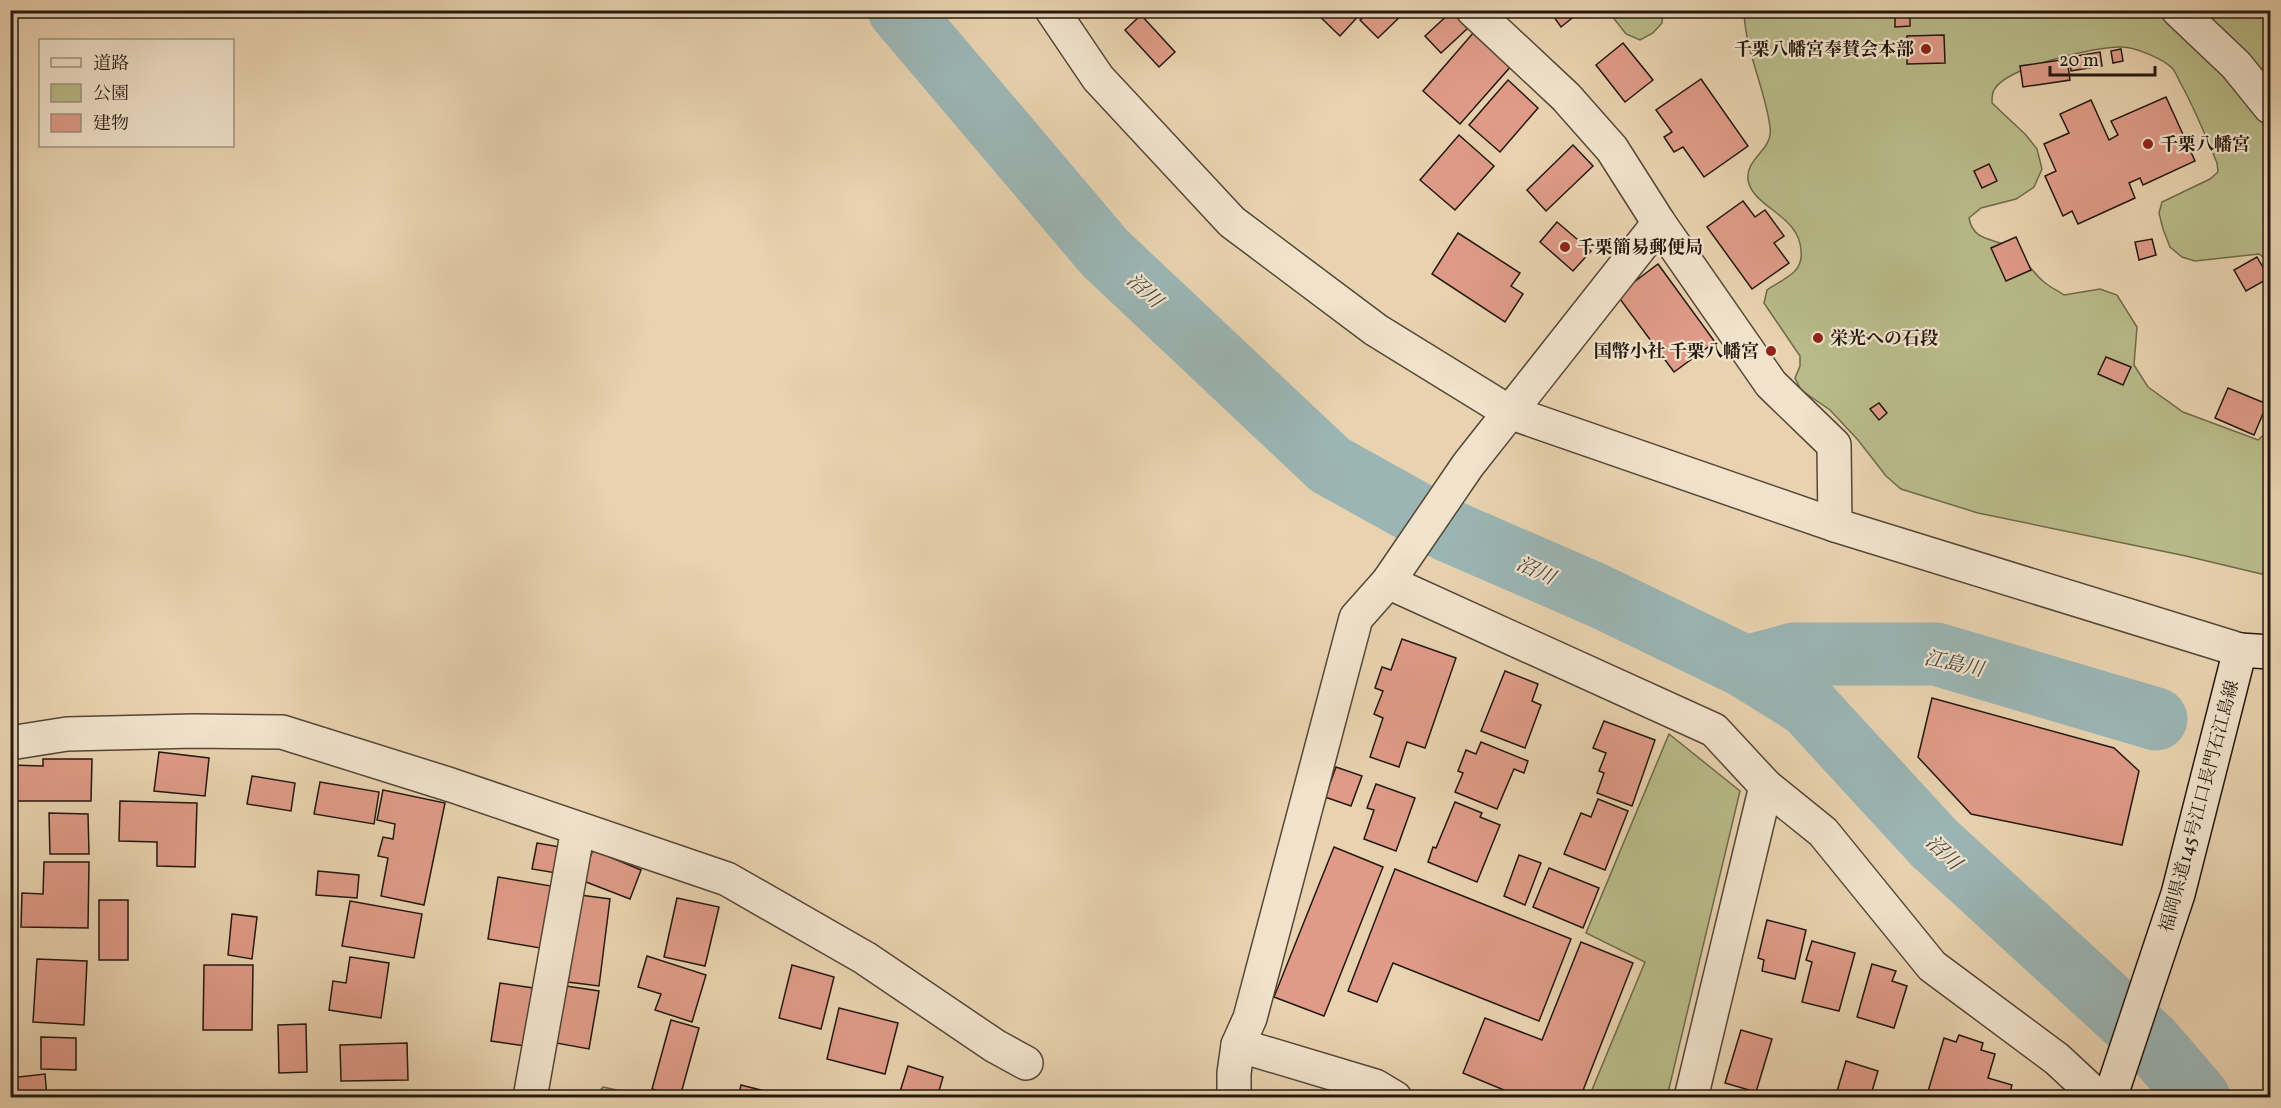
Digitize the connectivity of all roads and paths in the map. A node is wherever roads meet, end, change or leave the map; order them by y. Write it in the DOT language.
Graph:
graph roads {
  1 [pos="1053,10"];
  2 [pos="1473,10"];
  3 [pos="2178,10"];
  4 [pos="2271,107"];
  5 [pos="1659,223"];
  6 [pos="1509,412"];
  7 [pos="1835,525"];
  8 [pos="1396,571"];
  9 [pos="2255,651"];
  10 [pos="10,742"];
  11 [pos="1766,786"];
  12 [pos="578,830"];
  13 [pos="1238,1045"];
  14 [pos="1026,1063"];
  15 [pos="2108,1092"];
  16 [pos="530,1098"];
  17 [pos="1234,1098"];
  18 [pos="1395,1098"];
  19 [pos="1691,1098"];
  1 -- 6 [label="street"];
  2 -- 5 [label="street"];
  3 -- 4 [label="street"];
  5 -- 6 [label="street"];
  5 -- 7 [label="street"];
  6 -- 7 [label="street"];
  6 -- 8 [label="street"];
  7 -- 9 [label="street"];
  8 -- 11 [label="street"];
  8 -- 13 [label="street"];
  9 -- 15 [label="street, 福岡県道145号江口長門石江島線"];
  10 -- 12 [label="street"];
  11 -- 15 [label="street"];
  11 -- 19 [label="street"];
  12 -- 14 [label="street"];
  12 -- 16 [label="street"];
  13 -- 17 [label="street"];
  13 -- 18 [label="street"];
}
